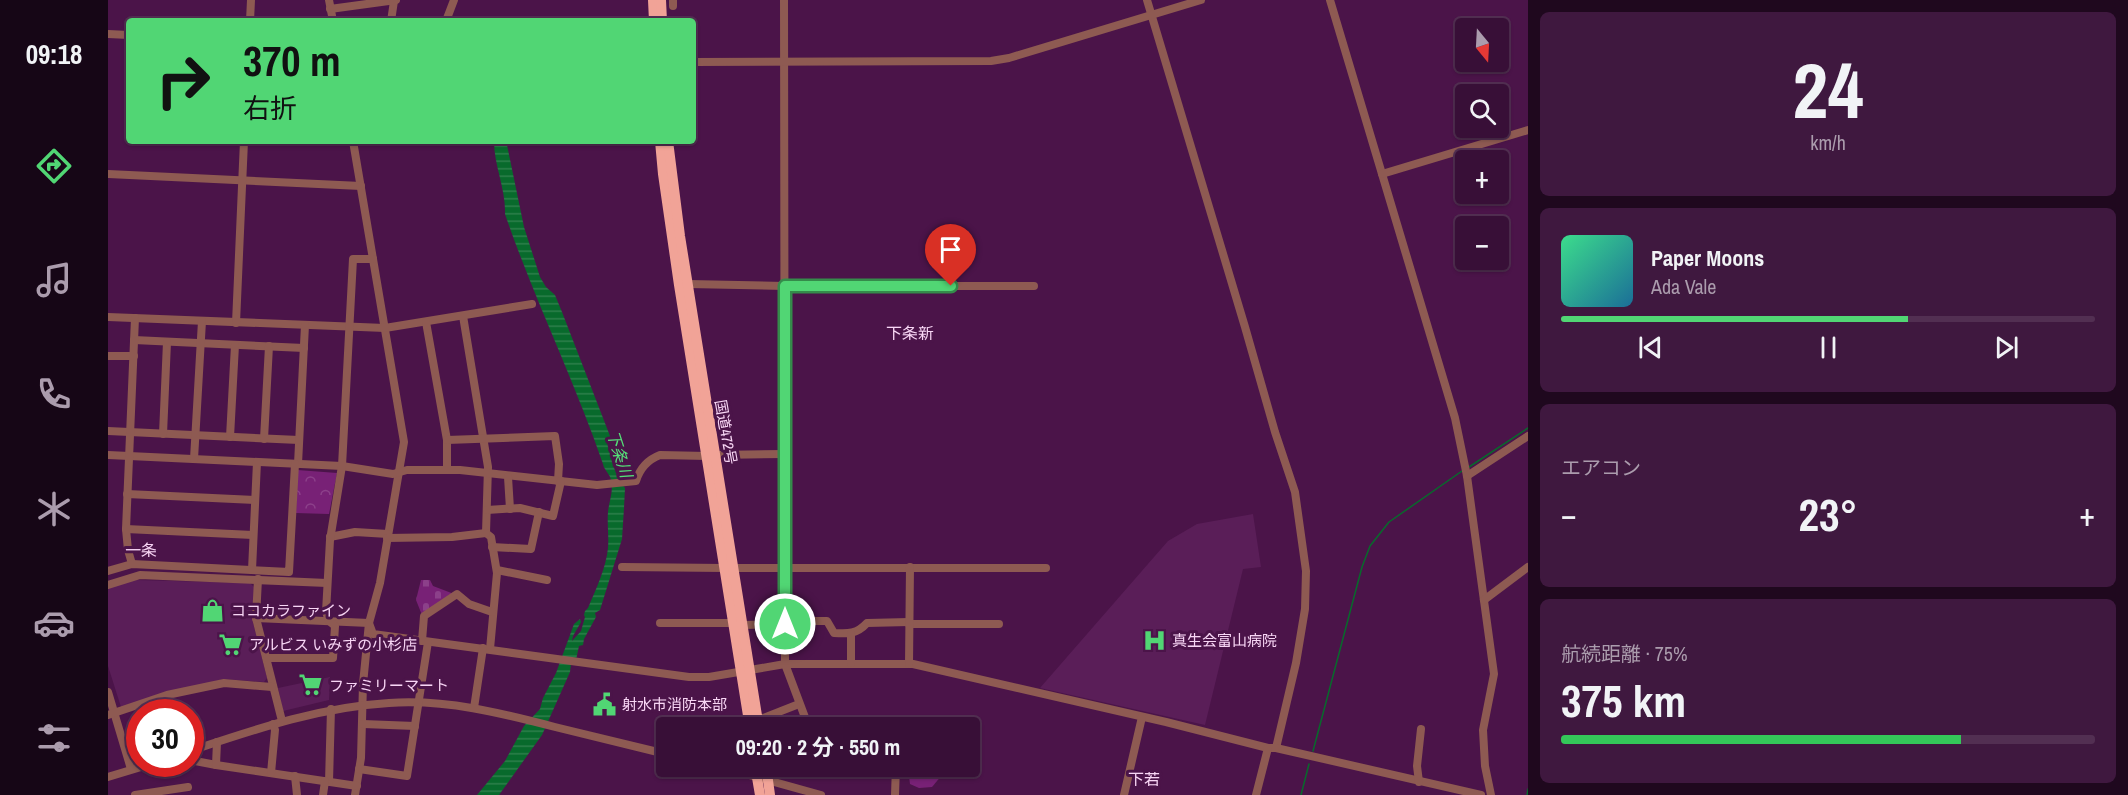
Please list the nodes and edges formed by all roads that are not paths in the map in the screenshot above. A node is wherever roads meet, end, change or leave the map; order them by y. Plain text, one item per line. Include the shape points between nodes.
1 (251, 0) edge
2 (336, 0) edge
3 (395, 0) edge
4 (454, 0) edge
5 (653, 0) edge
6 (660, 0) edge
7 (784, 0) edge
8 (1147, 0) edge
9 (1201, 0) edge
10 (1330, 0) edge
11 (330, 6) edge
12 (1151, 15) junction
13 (250, 18) edge
14 (392, 18) edge
15 (447, 18) edge
16 (654, 18) edge
17 (662, 18) edge
18 (108, 34) edge
19 (126, 35) edge
20 (784, 61) junction
21 (696, 62) edge
22 (1528, 130) edge
23 (244, 144) edge
24 (354, 144) edge
25 (660, 144) edge
26 (668, 144) edge
27 (108, 174) edge
28 (1382, 174) junction
29 (243, 181) junction
30 (361, 186) junction
31 (373, 259) junction
32 (688, 284) junction
33 (785, 286) junction
34 (1034, 286) dead end
35 (532, 304) dead end
36 (463, 316) junction
37 (108, 317) edge
38 (135, 318) junction
39 (202, 321) junction
40 (426, 322) junction
41 (236, 323) junction
42 (305, 325) junction
43 (348, 326) junction
44 (385, 328) junction
45 (134, 340) junction
46 (167, 342) junction
47 (201, 343) junction
48 (235, 345) junction
49 (269, 346) junction
50 (304, 348) junction
51 (108, 356) edge
52 (134, 356) junction
53 (108, 431) edge
54 (130, 432) junction
55 (163, 434) junction
56 (196, 435) junction
57 (1528, 436) edge
58 (230, 437) junction
59 (484, 437) junction
60 (264, 439) junction
61 (299, 440) junction
62 (447, 440) junction
63 (784, 454) junction
64 (108, 455) edge
65 (129, 456) junction
66 (711, 456) junction
67 (194, 459) junction
68 (257, 462) junction
69 (297, 464) junction
70 (342, 466) junction
71 (447, 470) junction
72 (488, 472) junction
73 (399, 473) junction
74 (1467, 476) junction
75 (508, 477) junction
76 (560, 481) junction
77 (127, 494) junction
78 (255, 500) junction
79 (510, 509) junction
80 (487, 510) junction
81 (539, 512) junction
82 (126, 529) junction
83 (486, 533) junction
84 (253, 535) junction
85 (388, 536) junction
86 (330, 537) junction
87 (492, 547) junction
88 (132, 564) junction
89 (622, 567) dead end
90 (785, 567) junction
91 (910, 567) junction
92 (1528, 567) edge
93 (729, 568) junction
94 (1046, 568) dead end
95 (252, 570) junction
96 (497, 570) junction
97 (108, 571) edge
98 (258, 579) junction
99 (547, 580) dead end
100 (327, 583) junction
101 (108, 585) edge
102 (1484, 600) junction
103 (492, 612) junction
104 (256, 618) junction
105 (329, 621) junction
106 (369, 623) junction
107 (660, 623) dead end
108 (785, 623) junction
109 (909, 623) junction
110 (738, 624) junction
111 (999, 624) dead end
112 (851, 634) junction
113 (425, 641) junction
114 (486, 649) junction
115 (267, 658) junction
116 (851, 663) junction
117 (785, 664) junction
118 (909, 664) junction
119 (745, 671) junction
120 (272, 687) junction
121 (108, 692) edge
122 (418, 703) junction
123 (362, 705) junction
124 (799, 705) junction
125 (474, 708) junction
126 (331, 709) junction
127 (112, 714) edge
128 (754, 717) edge
129 (773, 717) edge
130 (804, 717) edge
131 (1142, 717) junction
132 (277, 722) junction
133 (363, 724) junction
134 (415, 726) junction
135 (1421, 729) dead end
136 (217, 742) junction
137 (204, 746) edge
138 (1272, 748) junction
139 (656, 752) edge
140 (126, 755) edge
141 (204, 763) edge
142 (216, 765) junction
143 (359, 769) junction
144 (126, 772) edge
145 (272, 773) junction
146 (295, 776) junction
147 (108, 777) edge
148 (760, 777) edge
149 (761, 777) edge
150 (769, 777) edge
151 (895, 777) edge
152 (327, 781) junction
153 (1419, 782) junction
154 (357, 786) junction
155 (188, 787) dead end
156 (135, 795) edge
157 (297, 795) edge
158 (323, 795) edge
159 (355, 795) edge
160 (760, 795) edge
161 (770, 795) edge
162 (821, 795) edge
163 (894, 795) edge
164 (1124, 795) edge
165 (1256, 795) edge
166 (1481, 795) edge
167 (1491, 795) edge

1 - 13 street
2 - 11 street
3 - 11 street
3 - 14 street
4 - 15 street
5 - 16 highway
6 - 17 highway
7 - 20 street
8 - 12 street
9 - 12 street
10 - 28 street
12 - 20 street via 991,62
12 - 138 street via 1294,492 1306,571 1305,609 1296,663
18 - 19 street
20 - 21 street
20 - 33 street
22 - 28 street
23 - 29 street
24 - 30 street
25 - 66 highway, 国道472号 via 679,285
26 - 32 highway, 国道472号
27 - 29 street
28 - 74 street via 1455,418
29 - 30 street
29 - 41 street
30 - 31 street
31 - 43 street via 353,259
31 - 44 street
32 - 33 street
32 - 66 highway, 国道472号
33 - 34 street
33 - 63 street
35 - 36 street
36 - 40 street
36 - 59 street
37 - 38 street
38 - 39 street
38 - 45 street
39 - 41 street
39 - 47 street
40 - 44 street
40 - 62 street
41 - 42 street
42 - 43 street
42 - 50 street
43 - 44 street
43 - 70 street
44 - 73 street via 404,442
45 - 46 street
45 - 52 street
46 - 47 street
46 - 55 street
47 - 48 street
47 - 56 street
48 - 49 street
48 - 58 street
49 - 50 street
49 - 60 street
50 - 61 street
51 - 52 street
52 - 54 street
53 - 54 street
54 - 55 street
54 - 65 street
55 - 56 street
56 - 58 street
56 - 67 street
57 - 74 street
58 - 60 street
59 - 62 street
59 - 72 street
59 - 76 street via 555,436
60 - 61 street
61 - 69 street
62 - 71 street
63 - 66 street
63 - 90 street
64 - 65 street
65 - 67 street
65 - 77 street
66 - 76 street via 660,455 640,468 633,482 600,485
66 - 93 highway, 国道472号
67 - 68 street
68 - 69 street
68 - 78 street
69 - 70 street
69 - 95 street via 289,572
70 - 73 street
70 - 86 street
71 - 72 street
71 - 73 street
72 - 75 street
72 - 80 street
73 - 85 street
74 - 102 street
75 - 76 street
75 - 79 street
76 - 81 street via 553,516
77 - 78 street
77 - 82 street
78 - 84 street
79 - 80 street
79 - 81 street
80 - 83 street
81 - 87 street via 531,549
82 - 84 street
82 - 88 street
83 - 85 street
83 - 87 street via 491,537
84 - 95 street
85 - 86 street via 355,532
85 - 106 street
86 - 100 street
87 - 96 street
88 - 95 street
88 - 97 street
89 - 93 street
90 - 91 street
90 - 93 street
90 - 108 street
91 - 94 street
91 - 109 street
92 - 102 street
93 - 110 highway, 国道472号
96 - 99 street
96 - 103 street
98 - 100 street
98 - 101 street via 140,575
98 - 104 street
100 - 105 street
102 - 167 street via 1494,674 1483,730
103 - 113 street via 469,604 457,594 424,616
103 - 114 street
104 - 105 street
104 - 115 street
105 - 106 street
105 - 115 street via 335,626 333,658
106 - 113 street via 373,634
106 - 123 street
107 - 110 street
108 - 110 street
108 - 112 street via 827,621 834,633
108 - 117 street
109 - 111 street
109 - 112 street via 867,623
109 - 118 street
110 - 119 highway, 国道472号
112 - 116 street
113 - 114 street
113 - 122 street
114 - 119 street via 689,676
114 - 125 street
115 - 120 street
116 - 117 street
116 - 118 street
117 - 119 street
117 - 124 street
118 - 131 street
119 - 128 highway, 国道472号
120 - 127 street via 224,683 167,695
120 - 132 street
121 - 127 street
122 - 123 street
122 - 125 street
122 - 134 street
123 - 126 street
123 - 133 street
124 - 129 street
124 - 130 street
125 - 139 street
126 - 132 street
126 - 152 street
127 - 140 street
131 - 138 street
131 - 164 street
132 - 136 street
132 - 145 street
133 - 134 street
133 - 143 street
134 - 143 street via 407,776
135 - 153 street
136 - 137 street
136 - 142 street
138 - 153 street
138 - 165 street
141 - 142 street
142 - 145 street
143 - 154 street
144 - 147 street
145 - 146 street
146 - 152 street
146 - 157 street
148 - 160 highway
149 - 161 highway
150 - 162 street
151 - 163 street
152 - 154 street
152 - 158 street
153 - 166 street
154 - 159 street
155 - 156 street

